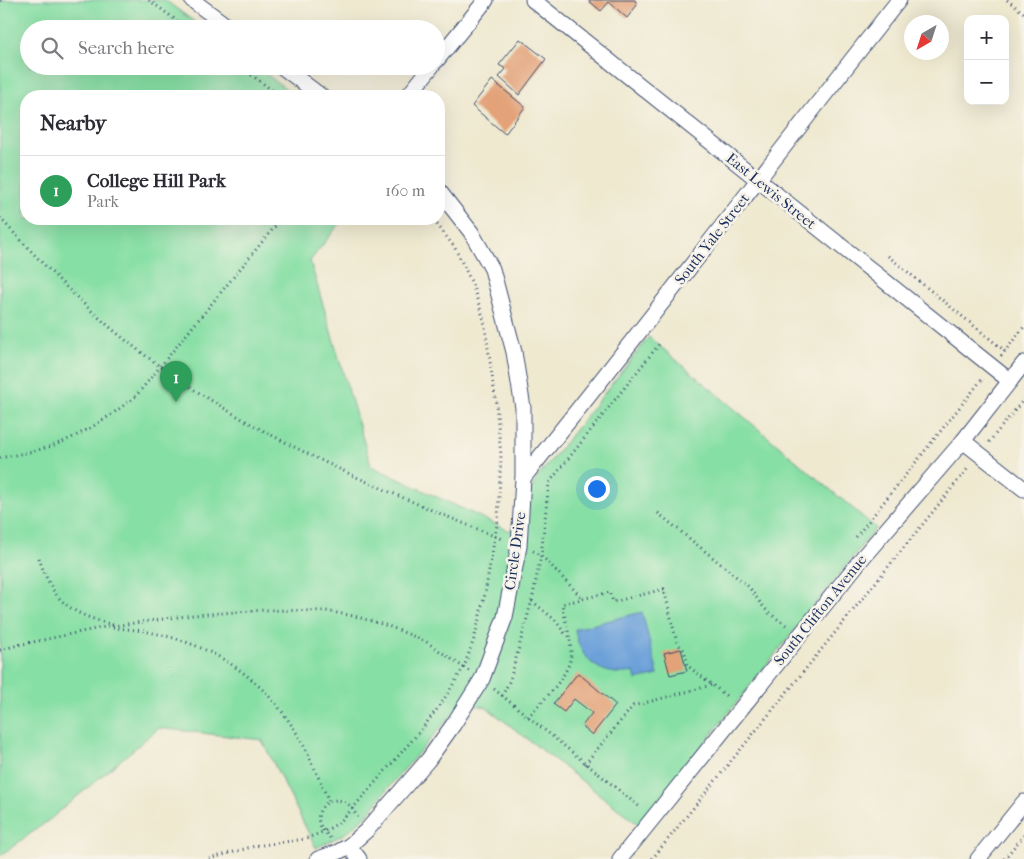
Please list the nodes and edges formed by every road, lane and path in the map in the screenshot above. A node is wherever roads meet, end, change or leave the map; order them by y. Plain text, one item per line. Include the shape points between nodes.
1 (149, 0) edge
2 (192, 0) edge
3 (486, 0) edge
4 (533, 0) edge
5 (899, 0) edge
6 (1007, 0) edge
7 (1024, 13) edge
8 (176, 20) edge
9 (219, 20) edge
10 (445, 50) edge
11 (251, 75) edge
12 (293, 75) edge
13 (425, 75) edge
14 (272, 90) edge
15 (313, 90) edge
16 (413, 90) edge
17 (758, 180) junction
18 (445, 199) edge
19 (0, 218) edge
20 (276, 225) edge
21 (438, 225) edge
22 (888, 256) dead end
23 (1024, 326) edge
24 (660, 342) dead end
25 (1005, 351) junction
26 (1024, 363) edge
27 (161, 367) junction
28 (992, 367) junction
29 (1010, 381) junction
30 (1024, 399) edge
31 (963, 441) junction
32 (980, 454) junction
33 (0, 458) edge
34 (523, 478) junction
35 (1024, 489) edge
36 (658, 514) dead end
37 (496, 537) junction
38 (519, 546) junction
39 (541, 555) junction
40 (39, 558) dead end
41 (582, 599) junction
42 (532, 600) junction
43 (786, 625) dead end
44 (116, 626) junction
45 (105, 627) junction
46 (568, 638) junction
47 (0, 650) edge
48 (464, 667) junction
49 (482, 679) junction
50 (712, 685) junction
51 (502, 696) junction
52 (742, 708) junction
53 (528, 717) junction
54 (585, 764) junction
55 (329, 801) junction
56 (1024, 802) edge
57 (352, 809) junction
58 (653, 818) junction
59 (367, 830) junction
60 (325, 831) junction
61 (1024, 835) edge
62 (343, 849) junction
63 (209, 859) edge
64 (318, 859) edge
65 (358, 859) edge
66 (620, 859) edge
67 (652, 859) edge
68 (978, 859) edge
69 (1004, 859) edge

1 - 8 path
2 - 9 street
3 - 10 street
4 - 17 street, East Lewis Street
5 - 17 street, South Yale Street
6 - 7 path
11 - 14 path
12 - 15 street
13 - 16 street
17 - 28 street, East Lewis Street
17 - 34 street, South Yale Street
18 - 34 street, Circle Drive via 471,232 492,269 514,352 523,408
19 - 27 path via 86,306
20 - 27 path
21 - 37 path via 455,248 471,281 484,320 501,456
22 - 25 path
23 - 25 path
24 - 39 path via 549,483
25 - 28 path
26 - 29 street, South Clifton Avenue
27 - 33 path via 136,396 74,438
27 - 37 path via 246,421 331,466
28 - 29 street, East Lewis Street
29 - 31 street, South Clifton Avenue
30 - 32 path
31 - 32 street
31 - 52 street, South Clifton Avenue via 863,557
32 - 35 street
32 - 67 path
34 - 38 street, Circle Drive
36 - 43 path via 749,587 760,604
37 - 38 path
37 - 48 path via 475,636
38 - 39 path
38 - 49 street, Circle Drive via 505,617
39 - 41 path
39 - 42 path
40 - 44 path via 48,583 63,603 78,613
41 - 46 path via 562,604
41 - 50 path via 610,592 613,602 664,589 677,643 684,650 688,666
42 - 46 path via 555,620
42 - 51 path via 510,680
44 - 45 path
44 - 48 path via 193,614 326,611 354,616 425,640
45 - 47 path
45 - 55 path via 160,633 196,644 247,675 285,715
46 - 53 path via 571,652 566,672
48 - 49 path
48 - 57 path via 421,730
49 - 51 path
49 - 59 street, Circle Drive via 428,760
50 - 52 path
50 - 54 path via 633,706
51 - 53 path
52 - 58 street, South Clifton Avenue
53 - 54 path
54 - 58 path
55 - 57 path via 339,800
55 - 60 path via 319,811 320,825
56 - 68 street
57 - 59 path
57 - 60 path
58 - 66 street, South Clifton Avenue
59 - 62 street, Circle Drive
60 - 62 path
60 - 63 path via 305,839 255,846
61 - 69 path
62 - 64 street, Circle Drive
62 - 65 street

